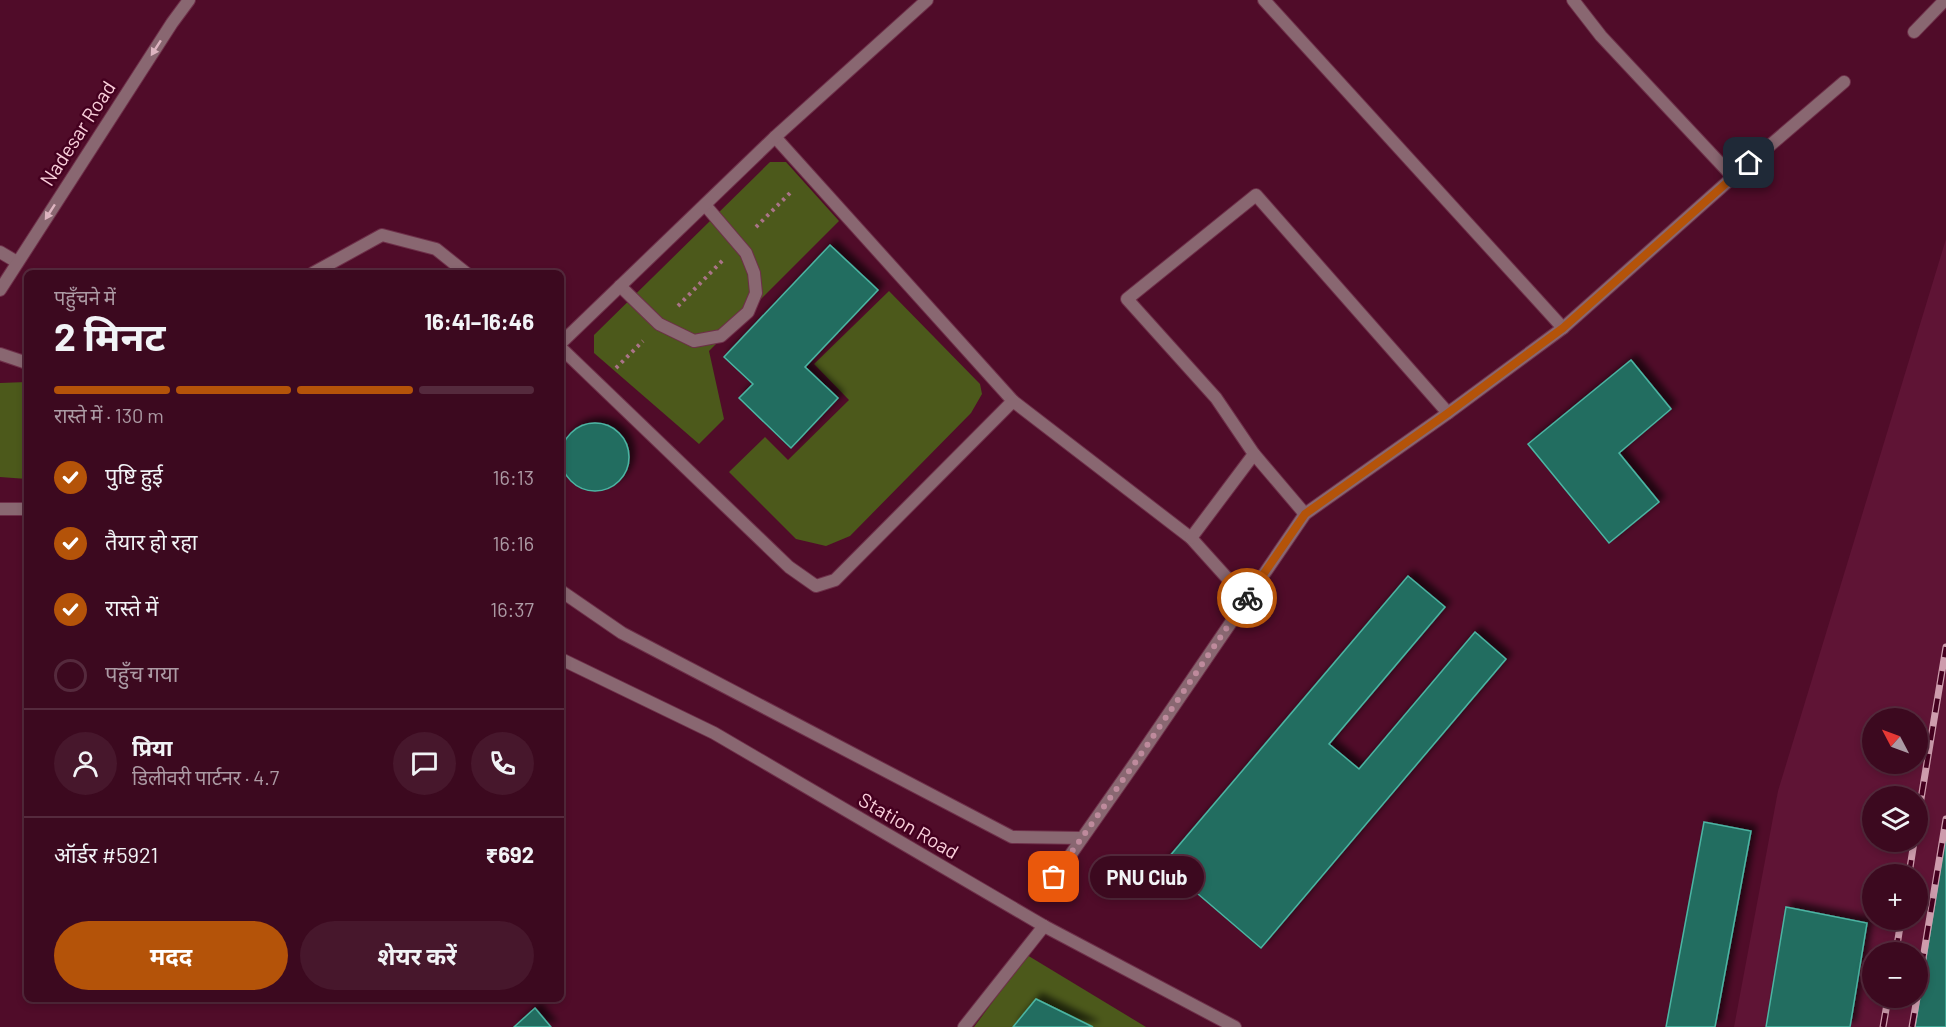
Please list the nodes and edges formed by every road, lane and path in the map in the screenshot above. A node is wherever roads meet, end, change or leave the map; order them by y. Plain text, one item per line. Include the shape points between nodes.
1 (189, 0) edge
2 (927, 0) edge
3 (1264, 0) edge
4 (1573, 0) edge
5 (1945, 0) edge
6 (1914, 32) dead end
7 (1844, 82) dead end
8 (775, 137) junction
9 (809, 175) junction
10 (1733, 177) junction
11 (705, 205) junction
12 (739, 244) junction
13 (0, 252) edge
14 (17, 262) junction
15 (318, 270) edge
16 (462, 270) edge
17 (621, 286) junction
18 (0, 290) edge
19 (659, 324) junction
20 (1563, 328) junction
21 (564, 340) edge
22 (564, 351) edge
23 (0, 354) edge
24 (24, 362) edge
25 (599, 385) junction
26 (1013, 401) junction
27 (1448, 413) junction
28 (1254, 454) junction
29 (0, 509) edge
30 (24, 509) edge
31 (1305, 514) junction
32 (1191, 538) junction
33 (564, 593) edge
34 (1246, 599) junction
35 (564, 660) edge
36 (1082, 838) junction
37 (1054, 877) dead end
38 (1044, 926) junction
39 (964, 1027) edge
40 (1235, 1027) edge

1 -> 14 street, Nadesar Road
2 - 8 street
3 - 20 street
4 - 10 street via 1601,36
5 - 6 street
7 - 10 street
8 - 9 street
8 - 11 street
9 - 12 path
9 - 26 street
10 - 20 street
11 - 12 street
11 - 17 street
12 - 19 path
12 - 19 street via 754,273 756,293 748,312 721,336 694,341
13 - 14 street
14 - 18 street, Nadesar Road
15 - 16 street via 382,235 435,249
17 - 19 street
17 - 21 street
19 - 25 path
20 - 27 street
22 - 25 street
23 - 24 street
25 - 26 street via 789,567 816,586 835,580
26 - 32 street
27 - 28 street via 1256,195 1127,299 1216,398
27 - 31 street
28 - 31 street
28 - 32 street
29 - 30 street
31 - 34 street
32 - 34 street
33 - 36 street via 622,633 1012,837
34 - 36 street
35 - 38 street, Station Road via 714,733
36 - 37 street
38 - 39 street
38 - 40 street, Station Road

